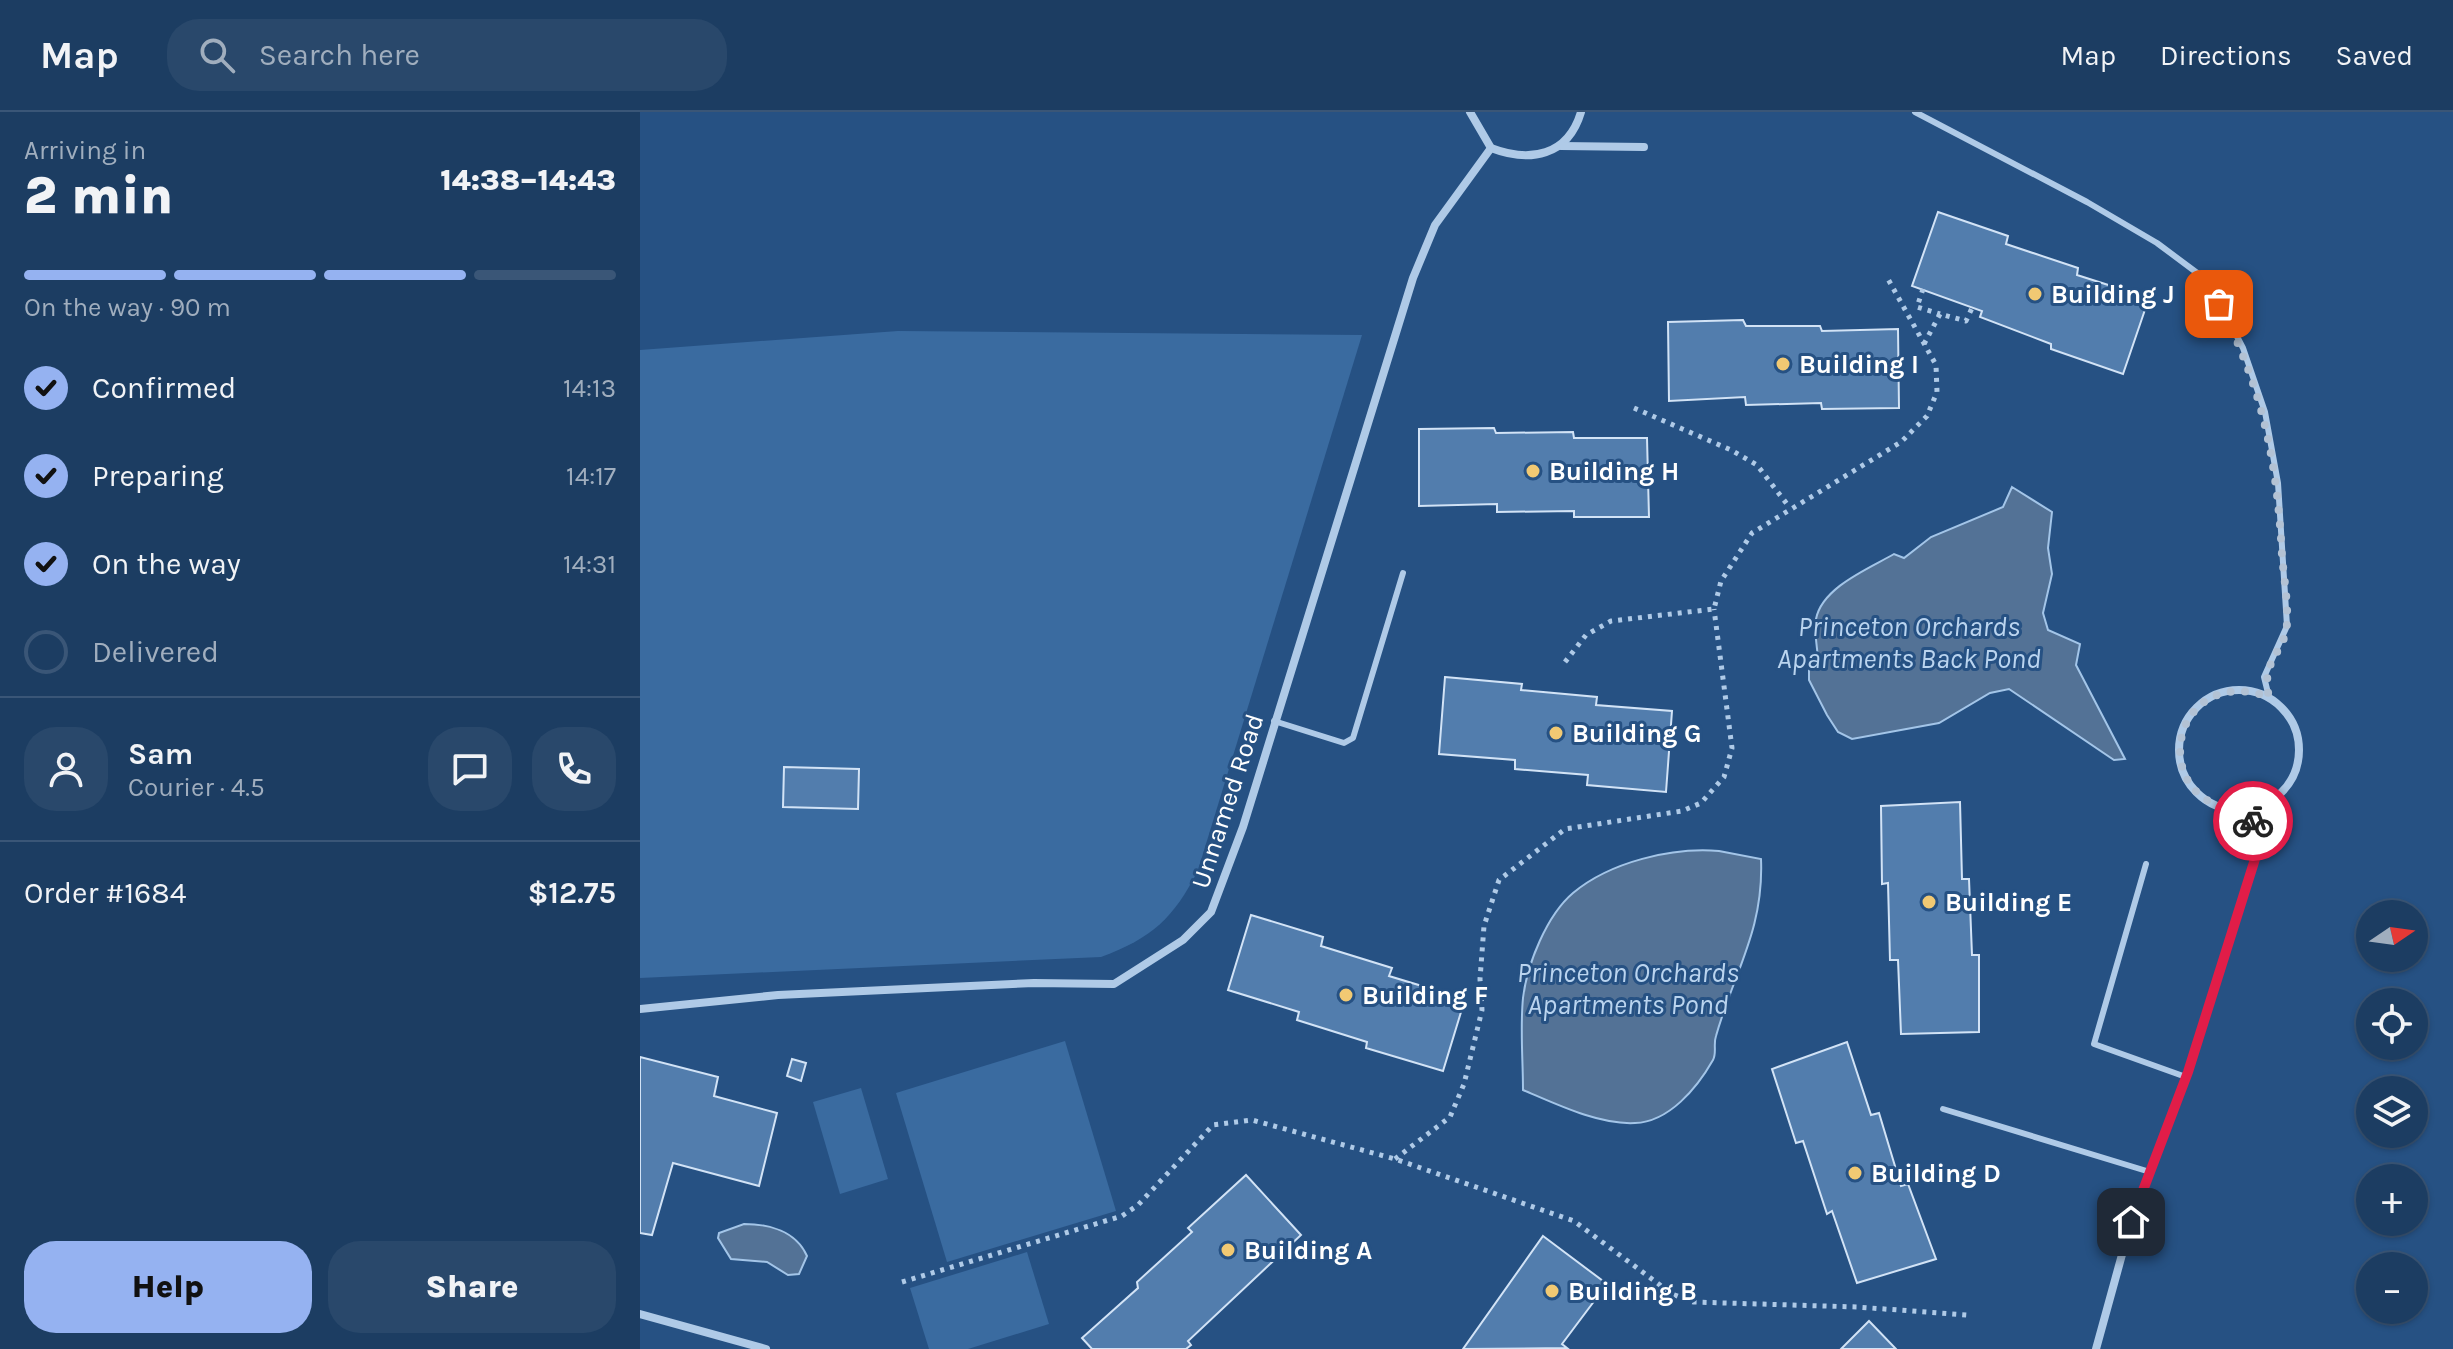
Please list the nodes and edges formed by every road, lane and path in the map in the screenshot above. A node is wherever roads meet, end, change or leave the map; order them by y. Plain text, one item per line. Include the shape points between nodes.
1 (1470, 112) edge
2 (1581, 112) edge
3 (1915, 112) edge
4 (1561, 146) junction
5 (1644, 147) dead end
6 (1491, 148) junction
7 (1888, 279) dead end
8 (1923, 289) dead end
9 (1972, 308) dead end
10 (1940, 314) junction
11 (1924, 344) junction
12 (1634, 408) dead end
13 (1790, 508) junction
14 (1403, 573) dead end
15 (1714, 609) junction
16 (1565, 662) dead end
17 (2269, 697) junction
18 (1274, 721) junction
19 (2253, 810) junction
20 (2146, 864) dead end
21 (640, 1009) edge
22 (2186, 1077) junction
23 (1943, 1109) dead end
24 (1395, 1159) junction
25 (2150, 1172) junction
26 (902, 1282) dead end
27 (640, 1314) edge
28 (1967, 1315) dead end
29 (766, 1349) edge
30 (2096, 1349) edge

1 - 6 street
2 - 4 street
3 - 17 lane via 2087,202 2208,281 2243,348 2265,412 2278,483 2287,626 2264,677
4 - 5 street
4 - 6 street via 1521,157
6 - 18 street, Unnamed Road via 1435,225 1413,278
7 - 11 path
8 - 10 path via 1917,307
9 - 10 path via 1966,321
10 - 11 path
11 - 13 path via 1936,365 1937,392 1927,416 1901,442
12 - 13 path via 1757,465
13 - 15 path via 1752,533 1721,581
14 - 18 lane via 1353,738 1344,743
15 - 16 path via 1611,621 1586,635
15 - 24 path via 1732,748 1724,777 1701,803 1682,811 1565,829 1499,880 1484,926 1482,1010 1464,1084 1450,1117
17 - 19 street via 2296,728 2300,749 2287,787 2272,802
17 - 19 street via 2250,690 2212,695 2185,723 2179,741 2179,761 2198,795 2214,806
18 - 21 street, Unnamed Road via 1211,912 1183,940 1114,984 778,995
19 - 22 street via 2255,859
20 - 22 lane via 2094,1044
22 - 25 street
23 - 25 lane
24 - 26 path via 1252,1120 1229,1120 1213,1125 1122,1216
24 - 28 path via 1574,1221 1672,1294 1693,1302
25 - 30 street
27 - 29 street

